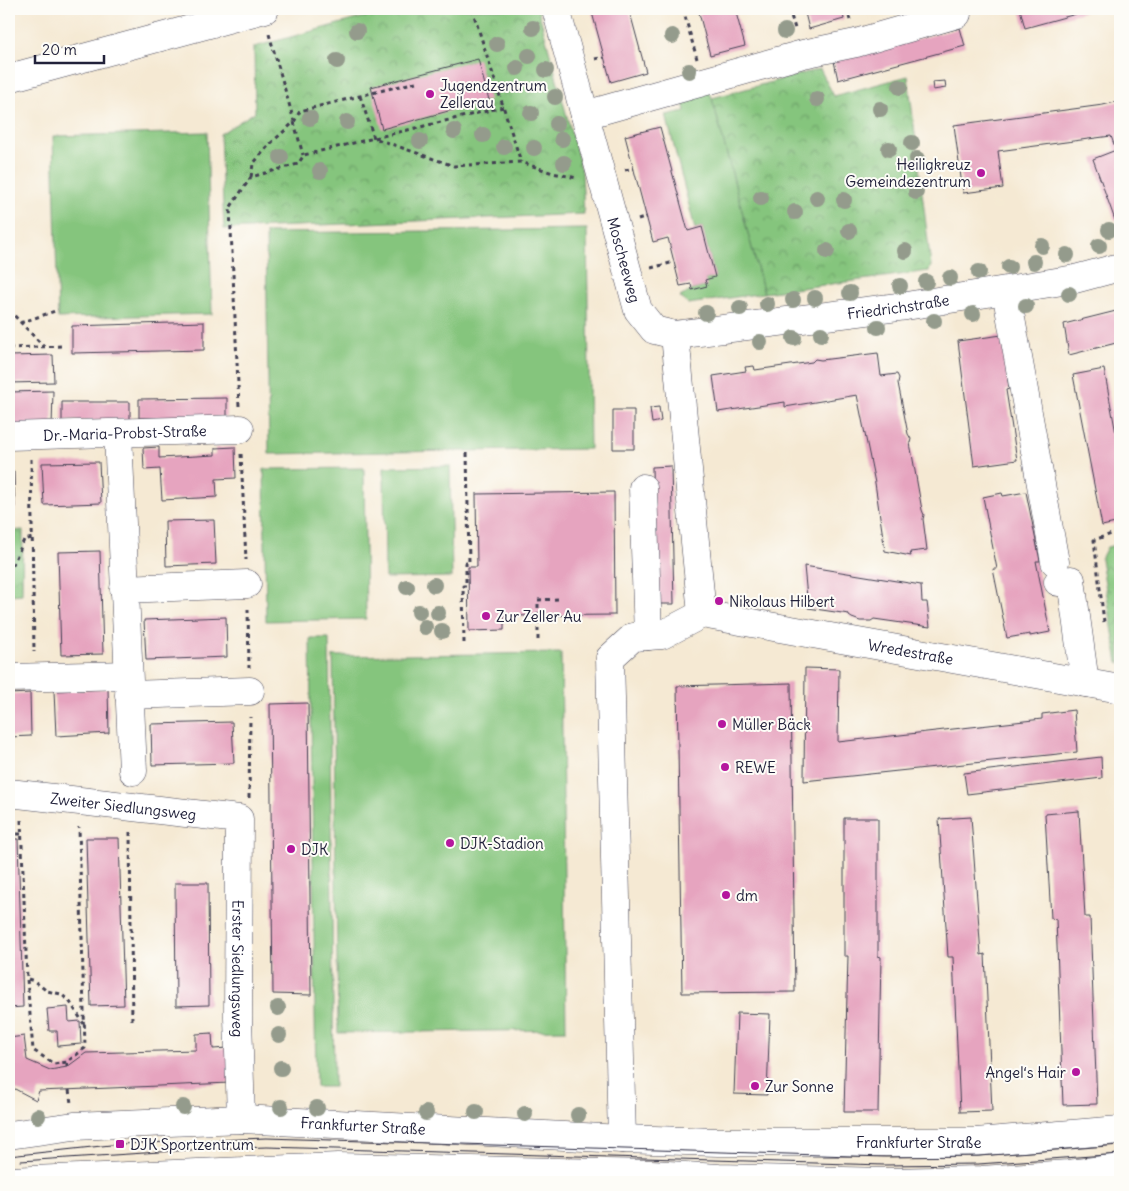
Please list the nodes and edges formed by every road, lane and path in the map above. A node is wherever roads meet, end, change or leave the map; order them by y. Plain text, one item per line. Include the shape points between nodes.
1 (265, 9) edge
2 (472, 9) edge
3 (556, 9) edge
4 (683, 9) edge
5 (957, 14) dead end
6 (270, 39) dead end
7 (9, 78) edge
8 (703, 81) junction
9 (416, 82) dead end
10 (360, 96) junction
11 (503, 106) junction
12 (585, 115) junction
13 (294, 122) junction
14 (374, 138) junction
15 (304, 155) junction
16 (521, 162) junction
17 (634, 168) dead end
18 (629, 170) dead end
19 (602, 176) junction
20 (251, 177) junction
21 (674, 262) dead end
22 (1120, 267) edge
23 (645, 270) dead end
24 (1006, 291) junction
25 (9, 310) edge
26 (58, 310) dead end
27 (20, 322) junction
28 (675, 334) junction
29 (64, 346) dead end
30 (44, 347) junction
31 (9, 348) edge
32 (240, 429) junction
33 (118, 434) junction
34 (19, 436) edge
35 (467, 451) dead end
36 (644, 488) dead end
37 (1120, 531) edge
38 (32, 538) junction
39 (9, 573) edge
40 (247, 584) junction
41 (124, 589) junction
42 (559, 599) dead end
43 (702, 614) junction
44 (1105, 624) dead end
45 (648, 636) junction
46 (538, 640) dead end
47 (464, 643) dead end
48 (21, 677) edge
49 (1085, 683) junction
50 (128, 685) junction
51 (1120, 689) edge
52 (250, 691) junction
53 (133, 772) dead end
54 (14, 794) edge
55 (78, 801) junction
56 (129, 807) junction
57 (239, 819) junction
58 (9, 834) edge
59 (21, 834) junction
60 (27, 978) junction
61 (132, 1023) dead end
62 (85, 1025) junction
63 (67, 1062) junction
64 (67, 1066) dead end
65 (241, 1119) junction
66 (1120, 1130) edge
67 (9, 1135) edge
68 (622, 1140) junction
69 (718, 1142) junction
70 (1120, 1168) edge
71 (719, 1180) edge
72 (26, 1181) edge

1 - 7 street
2 - 11 path
3 - 12 street, Moscheeweg
4 - 8 path
5 - 8 street
6 - 13 path
8 - 12 street
9 - 10 path
10 - 13 path via 300,111
10 - 14 path
11 - 14 path
11 - 16 path
12 - 19 street, Moscheeweg
13 - 15 path
13 - 20 path via 253,164
14 - 15 path
14 - 16 path via 454,166
15 - 20 path via 298,164
16 - 19 path via 580,178
17 - 18 path
19 - 28 street, Moscheeweg via 638,310 654,330
20 - 32 path via 230,208
21 - 23 path
22 - 24 street, Friedrichstraße
24 - 28 street, Friedrichstraße
24 - 49 street via 1056,572 1071,580
25 - 27 path
26 - 27 path
27 - 30 path
28 - 43 street
29 - 30 path
30 - 31 path
32 - 33 street, Dr.-Maria-Probst-Straße
32 - 40 path
33 - 34 street, Dr.-Maria-Probst-Straße
33 - 41 street
34 - 38 path
35 - 47 path via 469,563 466,563 466,586 463,586
36 - 45 street
37 - 44 path via 1094,540
38 - 39 path via 24,540
38 - 48 path
40 - 41 street
40 - 52 path
41 - 50 street
42 - 46 path via 538,600
43 - 45 street via 662,636
43 - 49 street, Wredestraße
45 - 68 street via 633,637 610,658
48 - 50 street
49 - 51 street, Wredestraße
50 - 52 street
50 - 53 street
52 - 57 path via 249,805
54 - 55 street, Zweiter Siedlungsweg
54 - 59 path
55 - 56 street, Zweiter Siedlungsweg
55 - 62 path
56 - 57 street, Zweiter Siedlungsweg
56 - 61 path
57 - 65 street, Erster Siedlungsweg
58 - 59 path
59 - 60 path
60 - 62 path via 61,994
60 - 63 path via 33,1050 54,1064
62 - 63 path via 85,1048
63 - 64 path
65 - 67 street, Frankfurter Straße via 74,1126
65 - 68 street, Frankfurter Straße
66 - 69 street, Frankfurter Straße via 976,1142
68 - 69 street, Frankfurter Straße
69 - 71 street
70 - 71 street via 973,1180
71 - 72 street via 652,1174 338,1167

